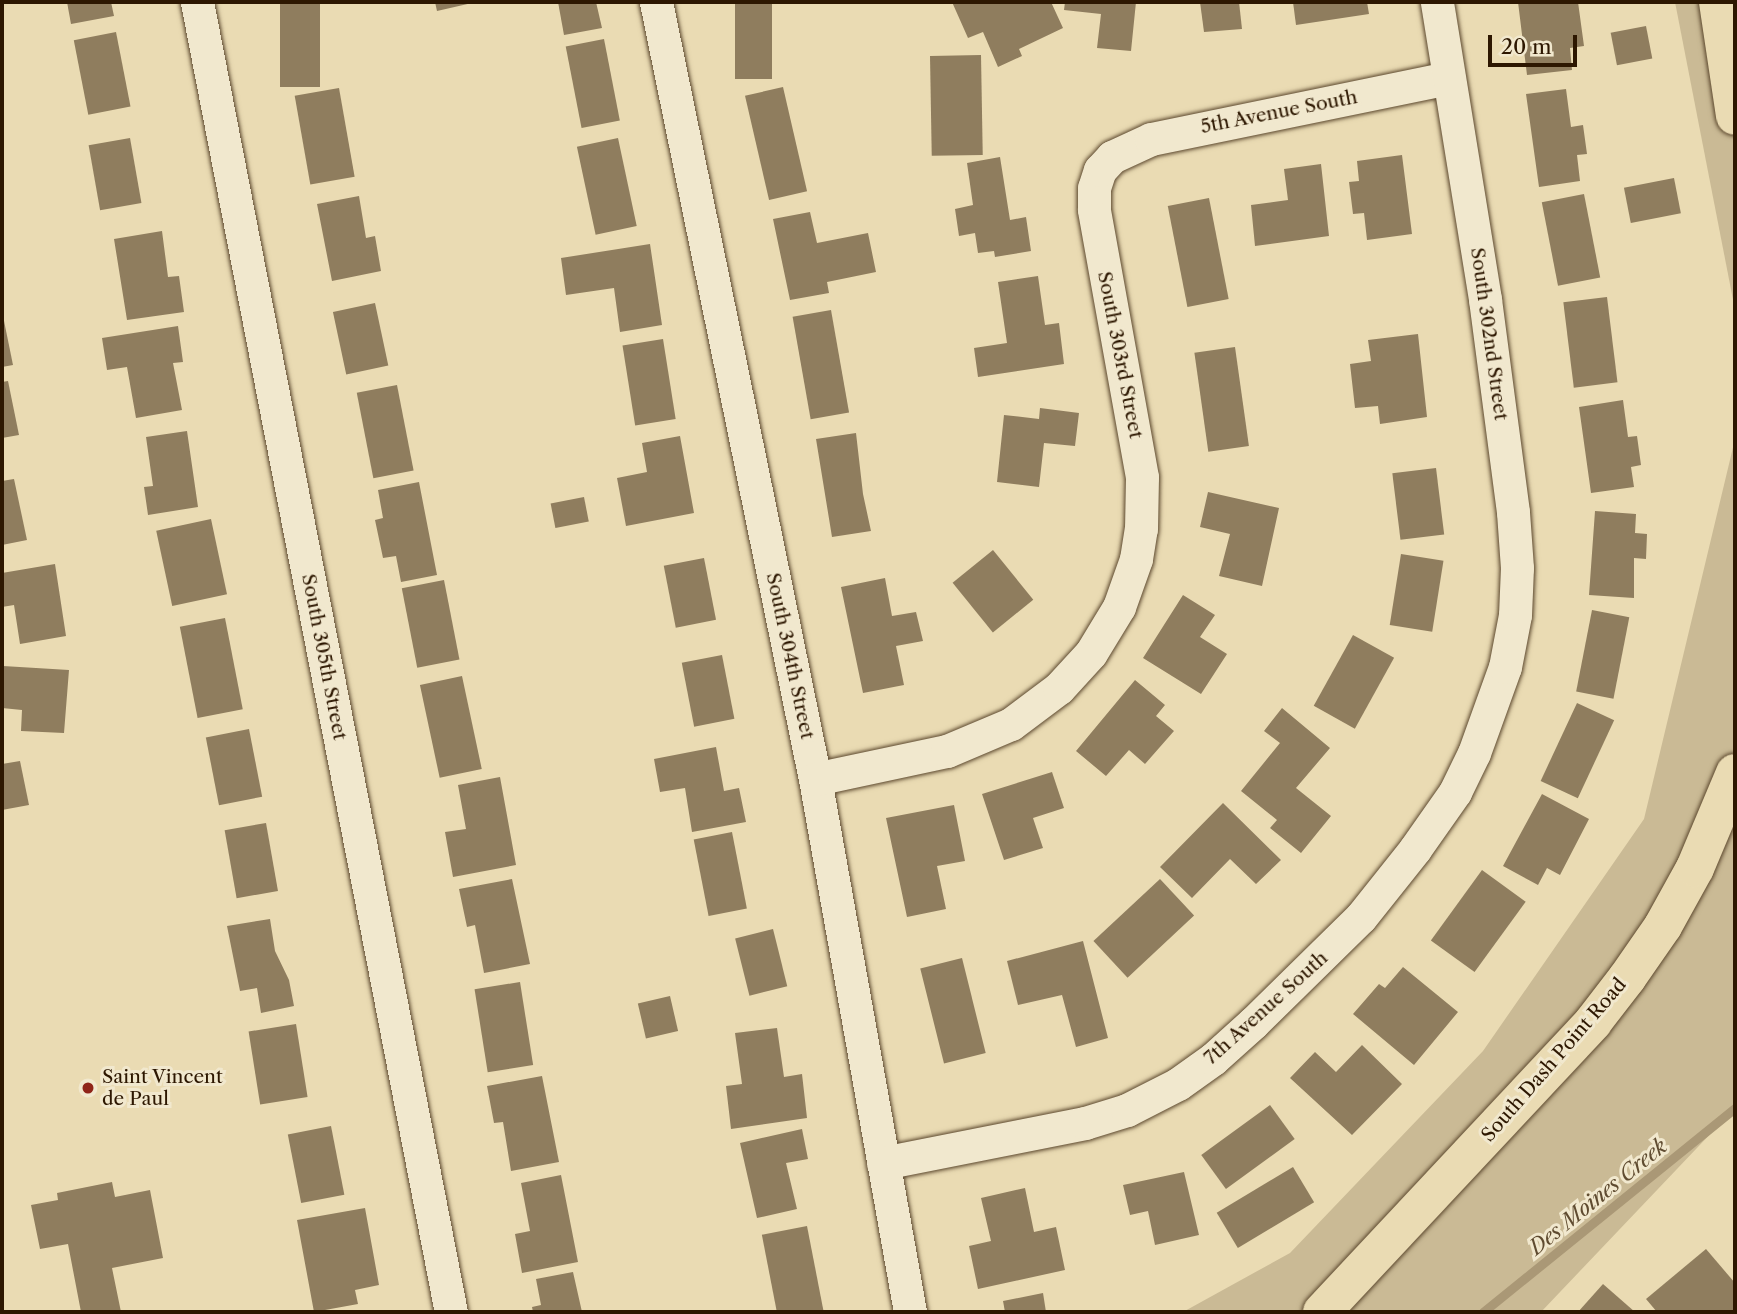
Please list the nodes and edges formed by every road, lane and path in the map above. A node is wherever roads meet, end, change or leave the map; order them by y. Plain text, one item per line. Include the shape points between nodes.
1 (197, 2) edge
2 (656, 2) edge
3 (1437, 2) edge
4 (1718, 2) edge
5 (1448, 78) junction
6 (1735, 116) edge
7 (1112, 157) joint
8 (1505, 667) joint
9 (1735, 773) edge
10 (815, 779) junction
11 (883, 1163) junction
12 (451, 1312) edge
13 (909, 1312) edge
14 (1322, 1312) edge

1 - 12 street, South 305th Street
2 - 10 street, South 304th Street
3 - 5 street, South 302nd Street
4 - 6 main road
5 - 7 street, 5th Avenue South via 1180,132 1130,146
5 - 8 street, South 302nd Street via 1485,299 1513,512 1516,591
7 - 10 street, South 303rd Street via 1100,170 1094,209 1142,477 1136,559 1119,607 1091,653 1059,688 995,733 947,751
8 - 11 street, 7th Avenue South via 1455,792 1415,849 1312,969 1213,1059 1153,1098 1085,1123
9 - 14 main road, South Dash Point Road via 1695,868 1627,978 1584,1032
10 - 11 street, South 304th Street
11 - 13 street, South 304th Street

